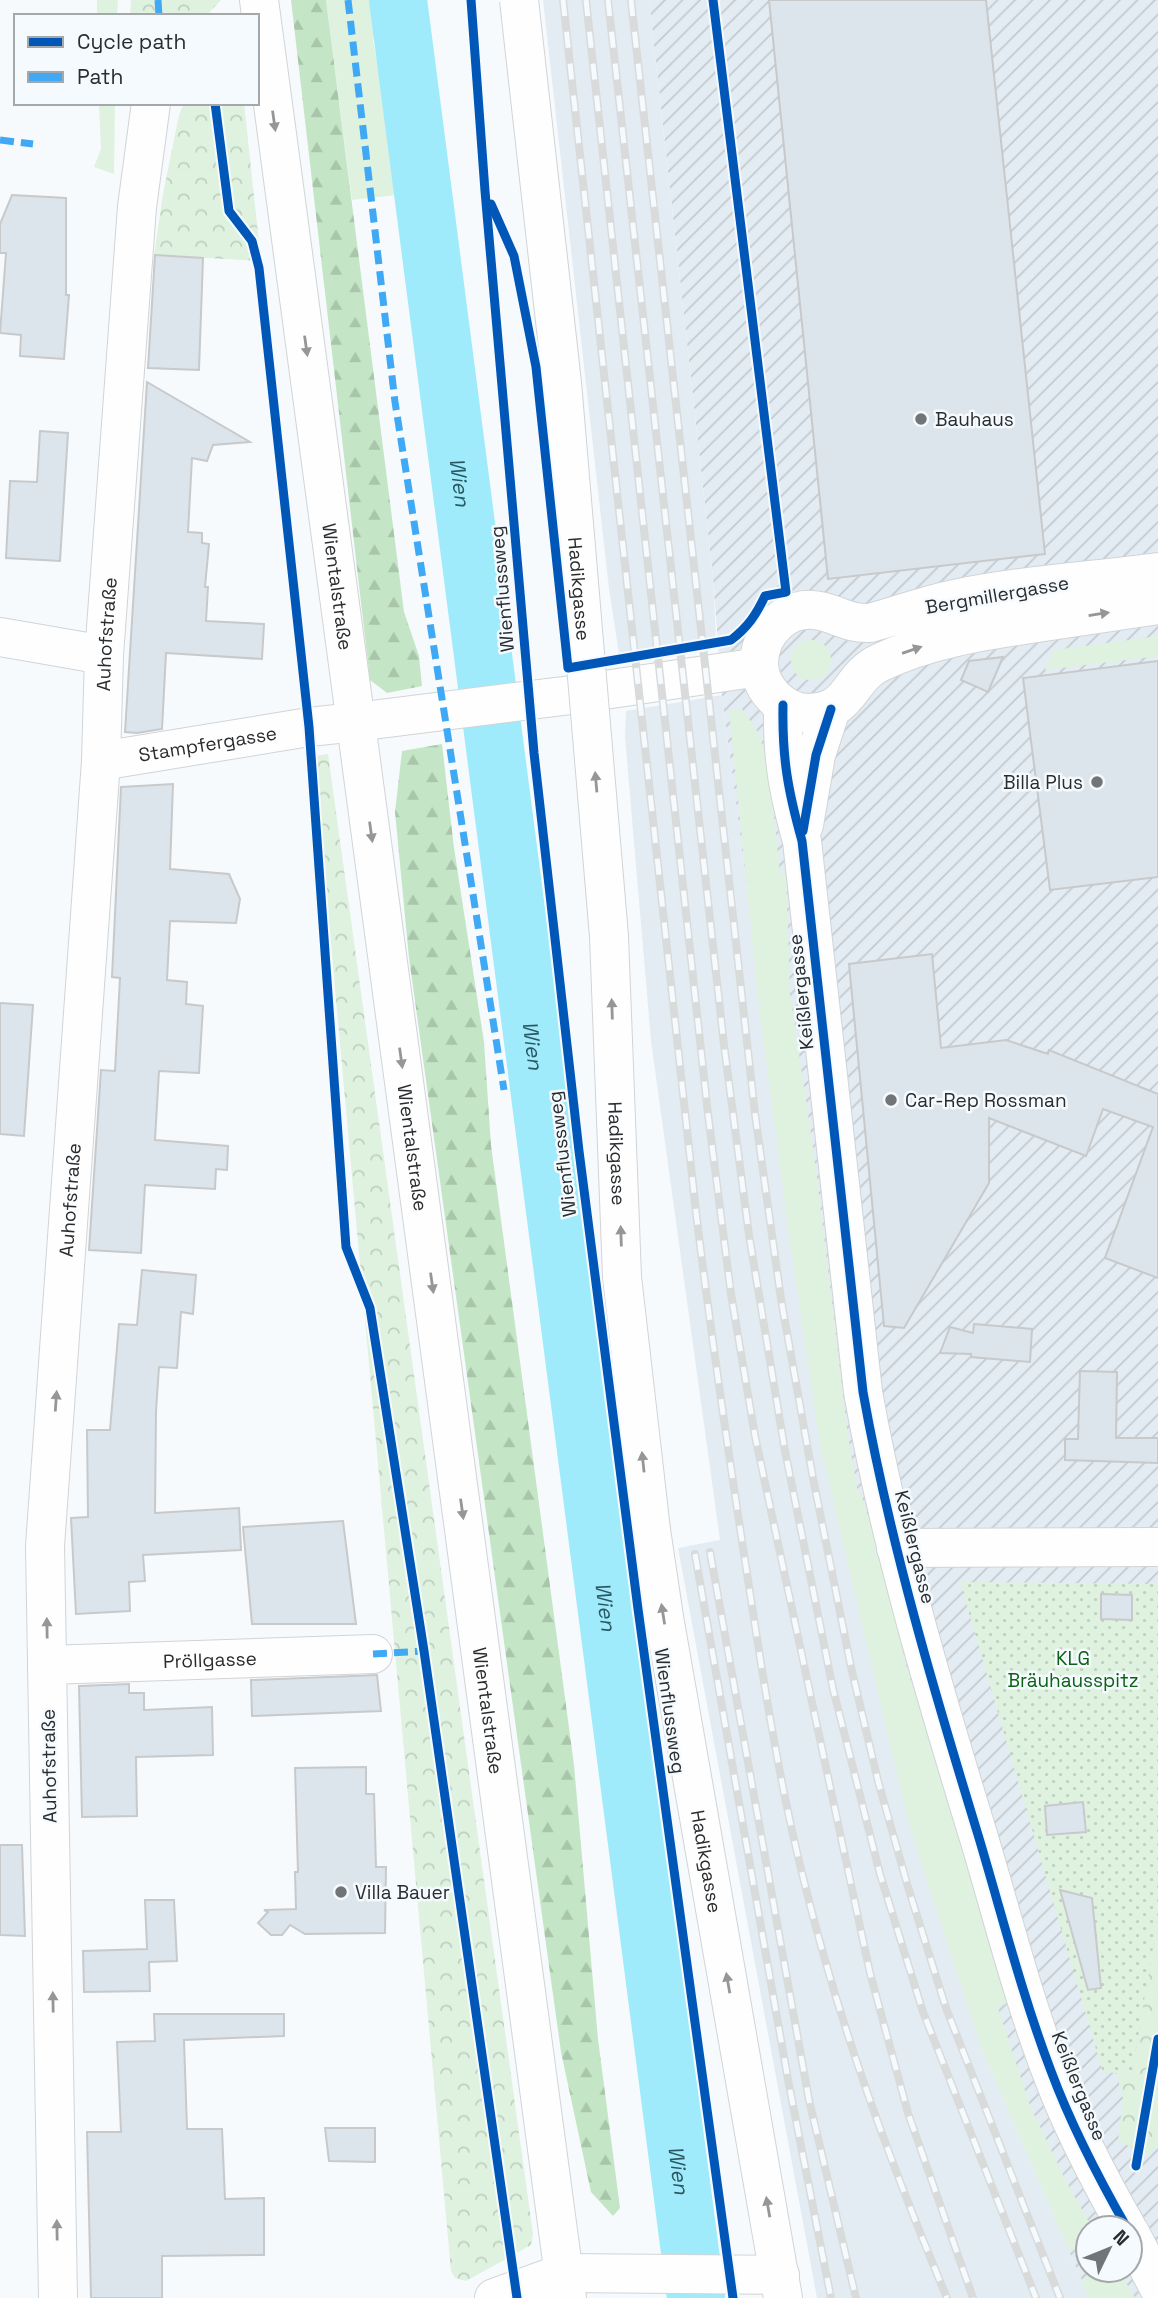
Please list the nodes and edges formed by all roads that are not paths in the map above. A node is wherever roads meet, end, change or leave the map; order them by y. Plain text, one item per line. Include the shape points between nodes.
1 (259, 0) edge
2 (519, 0) edge
3 (261, 51) edge
4 (150, 105) edge
5 (1158, 572) edge
6 (1158, 605) edge
7 (839, 618) junction
8 (0, 637) edge
9 (104, 655) junction
10 (759, 667) junction
11 (860, 676) junction
12 (783, 705) junction
13 (831, 709) junction
14 (374, 720) junction
15 (101, 761) junction
16 (802, 841) junction
17 (1158, 1547) edge
18 (896, 1548) junction
19 (373, 1654) dead end
20 (47, 1665) junction
21 (1120, 2214) edge
22 (1144, 2259) edge
23 (576, 2282) edge
24 (773, 2282) edge
25 (1158, 2286) edge
26 (58, 2298) edge
27 (494, 2298) edge

1 - 3 main road, Wientalstraße
24 -> 2 main road, Hadikgasse, bridge via 668,1645 622,1277 609,936 563,397
3 -> 14 main road, Wientalstraße
4 - 9 main road, Auhofstraße via 137,207
5 - 7 main road, Bergmillergasse via 982,594 870,623
11 -> 6 main road, Bergmillergasse via 890,658 951,638
7 - 10 main road, Bergmillergasse via 819,610 797,611 780,619 767,632
7 - 11 main road via 858,644
8 - 9 main road
9 - 15 main road, Auhofstraße
10 - 12 main road via 771,695
10 - 14 main road, Stampfergasse
11 - 13 main road, Bergmillergasse via 849,696
12 - 13 main road via 807,713
12 - 16 main road, Keißlergasse via 782,749
13 - 16 main road, Keißlergasse via 817,755
14 - 15 main road, Stampfergasse
14 -> 23 main road, Wientalstraße
20 -> 15 main road, Auhofstraße via 46,1546
16 - 18 main road, Keißlergasse via 863,1392
17 - 18 main road
18 - 21 main road, Keißlergasse via 1041,2044 1085,2149
19 - 20 main road, Pröllgasse
26 -> 20 main road, Auhofstraße
22 - 25 main road, Keißlergasse
23 - 24 main road
23 - 27 main road

